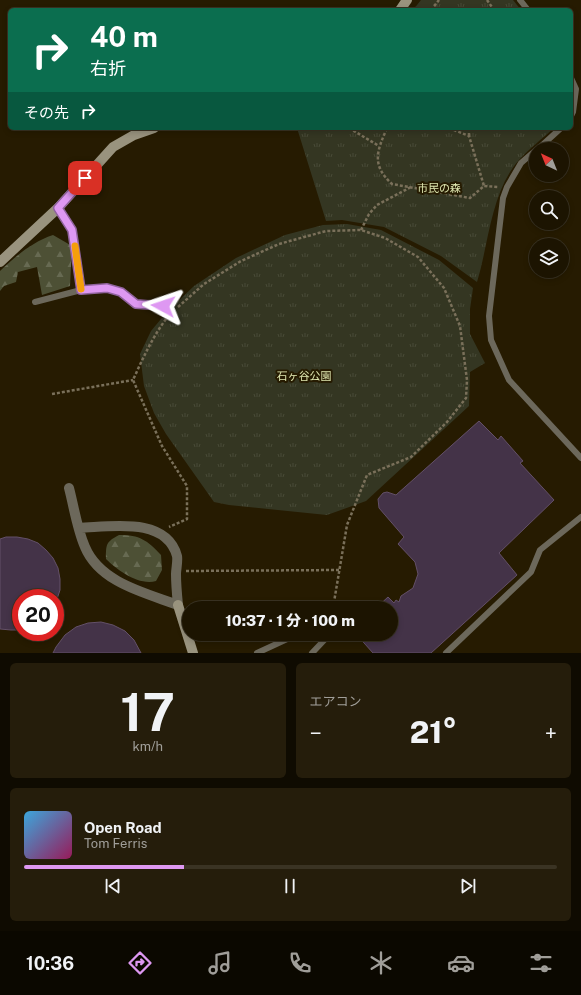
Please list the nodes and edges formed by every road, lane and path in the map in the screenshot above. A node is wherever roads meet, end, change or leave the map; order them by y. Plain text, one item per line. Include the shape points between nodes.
1 (439, 0) edge
2 (486, 0) edge
3 (520, 0) edge
4 (433, 8) edge
5 (492, 8) edge
6 (526, 8) edge
7 (573, 82) edge
8 (573, 113) edge
9 (148, 130) edge
10 (352, 130) edge
11 (386, 130) edge
12 (454, 130) edge
13 (469, 130) edge
14 (559, 130) edge
15 (469, 136) junction
16 (546, 142) edge
17 (379, 146) junction
18 (529, 156) edge
19 (484, 186) junction
20 (411, 187) junction
21 (506, 187) junction
22 (58, 208) junction
23 (361, 230) junction
24 (0, 262) edge
25 (81, 290) junction
26 (35, 302) dead end
27 (172, 313) junction
28 (133, 380) junction
29 (52, 394) dead end
30 (581, 458) edge
31 (69, 488) dead end
32 (581, 517) edge
33 (79, 528) junction
34 (158, 532) junction
35 (340, 570) junction
36 (176, 572) junction
37 (334, 601) edge
38 (178, 605) junction
39 (284, 641) edge
40 (323, 641) edge
41 (265, 651) edge
42 (193, 653) edge
43 (257, 653) edge
44 (312, 653) edge
45 (446, 653) edge

1 - 4 path
2 - 5 path
3 - 6 lane
7 - 8 lane via 576,89
9 - 22 street via 113,147
10 - 17 path
11 - 17 path
12 - 15 path
13 - 15 path
14 - 16 lane
15 - 19 path
17 - 20 path via 377,159 383,175 392,184
18 - 21 lane via 521,163
19 - 20 path via 470,198
19 - 21 path
20 - 23 path via 377,205 368,214
21 - 30 lane via 489,316 491,340 509,380
22 - 24 street
22 - 25 lane via 72,230
23 - 27 path via 326,231 279,244 241,261 204,284
23 - 35 path via 385,238 418,256 444,288 460,326 467,380 466,398 447,422 411,457 367,475 347,525
25 - 26 lane
25 - 27 lane via 107,288 121,292 136,304 163,306
27 - 28 path via 145,352
28 - 29 path
28 - 34 path via 162,446 187,486 187,519
31 - 33 street
32 - 45 lane via 540,550 531,572
33 - 34 street via 138,526
33 - 38 street via 85,548 96,565 132,589
34 - 36 street via 171,543 177,557
35 - 36 path
35 - 37 path
36 - 38 street
38 - 42 street
39 - 41 lane
40 - 44 lane
41 - 43 lane

